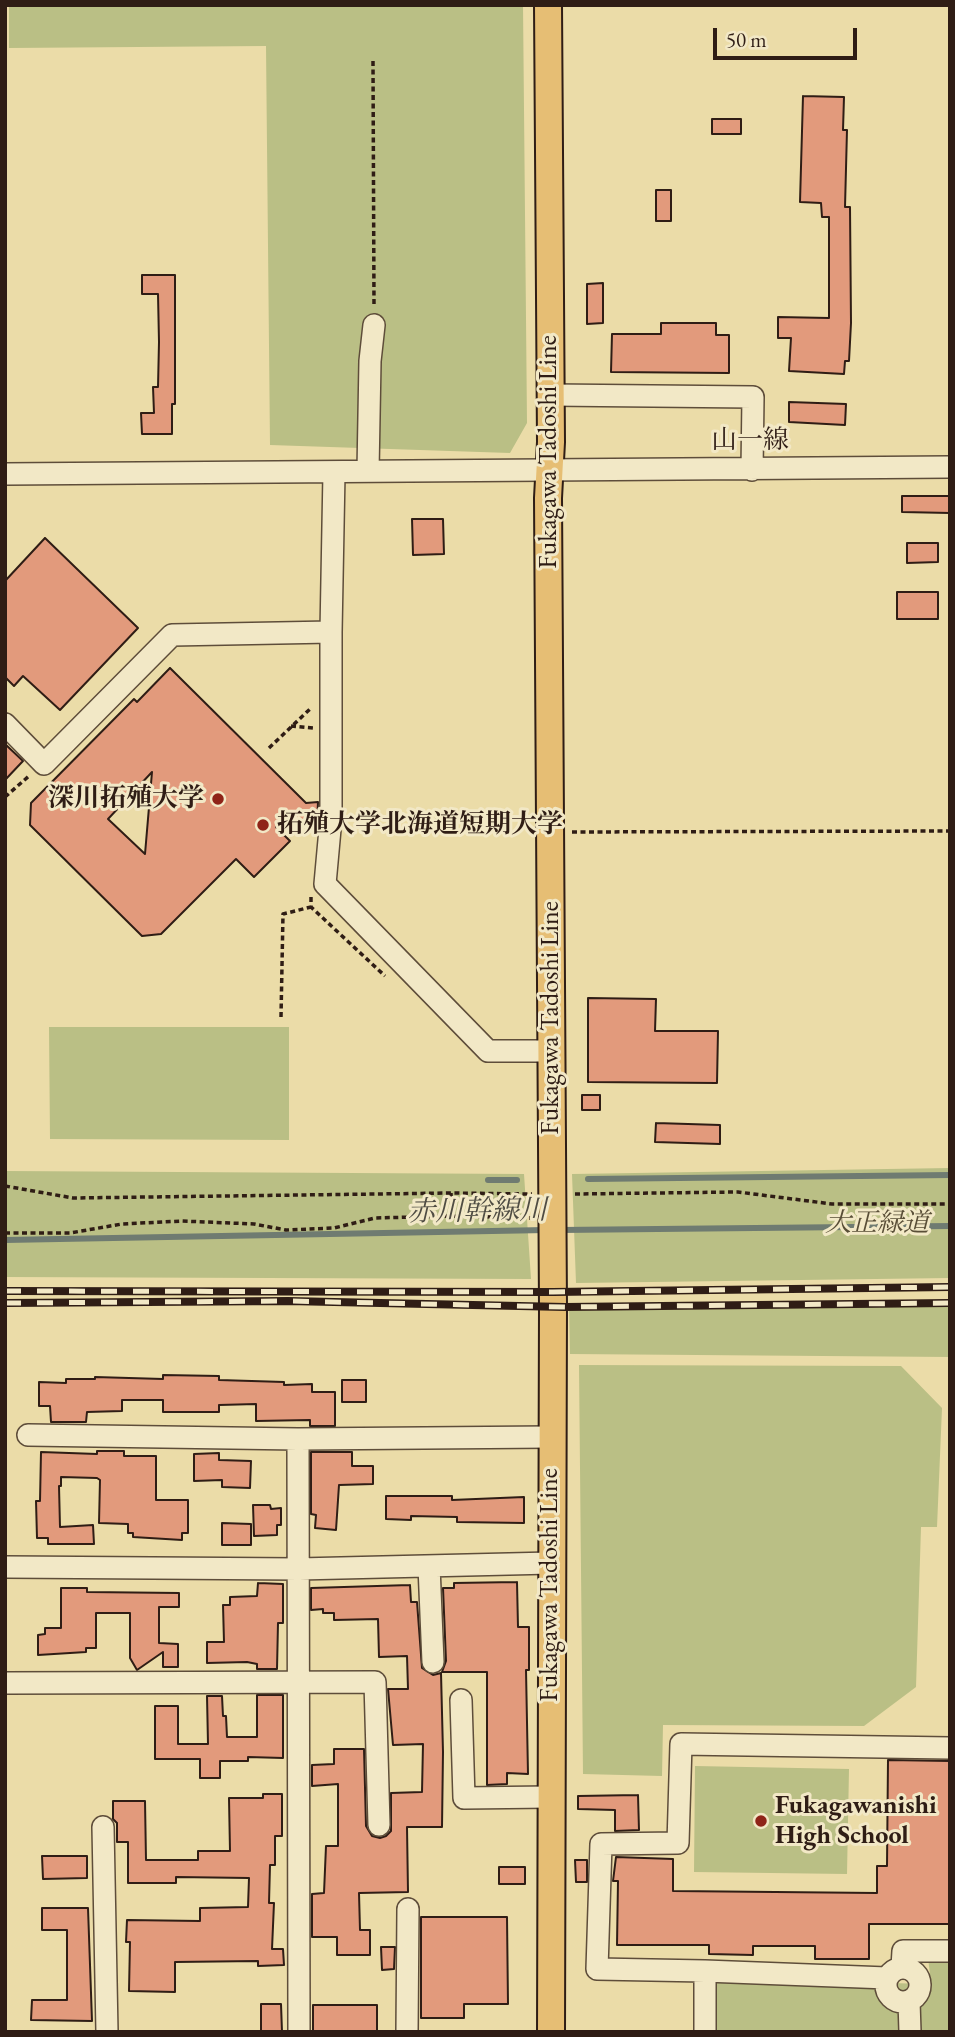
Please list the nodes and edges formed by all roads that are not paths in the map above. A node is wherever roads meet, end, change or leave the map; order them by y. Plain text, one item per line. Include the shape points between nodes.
1 (548, 5) edge
2 (374, 325) road end
3 (551, 396) junction
4 (950, 467) edge
5 (550, 470) junction
6 (752, 470) junction
7 (368, 471) junction
8 (334, 473) junction
9 (5, 474) edge
10 (331, 632) junction
11 (5, 724) edge
12 (551, 1051) junction
13 (28, 1435) dead end
14 (551, 1437) junction
15 (298, 1439) junction
16 (551, 1563) junction
17 (429, 1566) junction
18 (5, 1567) edge
19 (299, 1569) junction
20 (433, 1662) dead end
21 (5, 1683) edge
22 (298, 1683) junction
23 (461, 1700) dead end
24 (950, 1748) edge
25 (550, 1797) junction
26 (379, 1825) dead end
27 (103, 1827) dead end
28 (408, 1909) dead end
29 (950, 1951) edge
30 (705, 1971) junction
31 (894, 1972) junction
32 (107, 2032) edge
33 (299, 2032) edge
34 (407, 2032) edge
35 (551, 2032) edge
36 (705, 2032) edge
37 (909, 2032) edge

1 - 3 main road, Fukagawa Tadoshi Line
2 - 7 street
3 - 5 main road, Fukagawa Tadoshi Line
3 - 6 street via 753,397
4 - 6 street, 山一線
5 - 6 street, 山一線
5 - 7 street, 山一線
5 - 12 main road, Fukagawa Tadoshi Line
7 - 8 street, 山一線
8 - 9 street, 山一線
8 - 10 street
10 - 11 street via 172,635 44,764
10 - 12 street via 331,818 325,884 488,1051
12 - 14 main road, Fukagawa Tadoshi Line
13 - 15 street
14 - 15 street
14 - 16 main road, Fukagawa Tadoshi Line
15 - 19 street
16 - 17 street
16 - 25 main road, Fukagawa Tadoshi Line
17 - 19 street
17 - 20 street
18 - 19 street
19 - 22 street
21 - 22 street
22 - 26 street via 375,1682
22 - 33 street
23 - 25 street via 464,1798
24 - 30 street via 681,1744 678,1843 601,1844 597,1969
25 - 35 main road, Fukagawa Tadoshi Line
27 - 32 street
28 - 34 street
29 - 31 street via 903,1951
30 - 31 street
30 - 36 street
31 - 37 street via 885,1988 899,2002 909,2001

